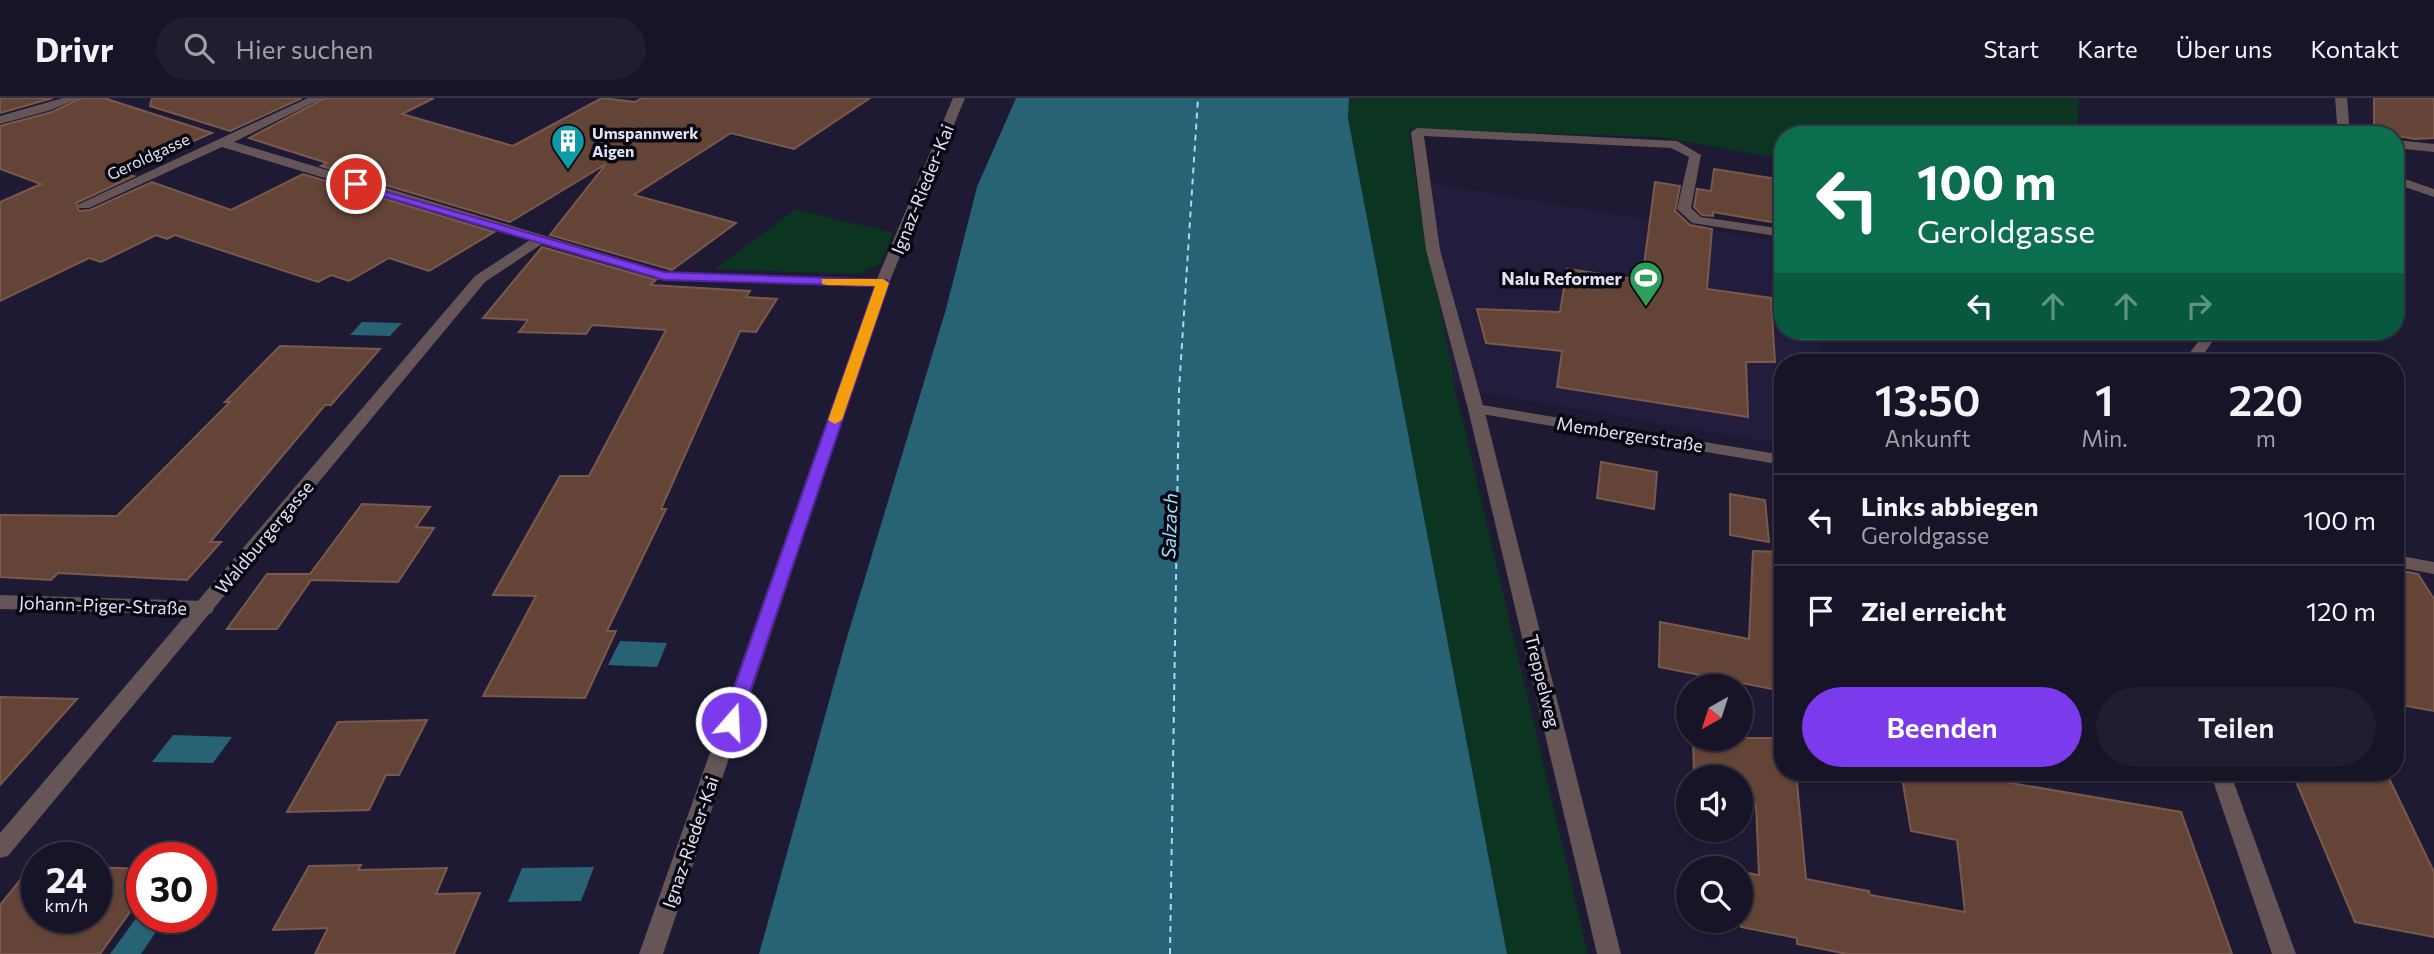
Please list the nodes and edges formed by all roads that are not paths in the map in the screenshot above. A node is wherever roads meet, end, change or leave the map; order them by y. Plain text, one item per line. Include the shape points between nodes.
1 (73, 98) edge
2 (317, 98) edge
3 (959, 98) edge
4 (2341, 98) edge
5 (0, 120) edge
6 (2343, 126) edge
7 (227, 140) junction
8 (2404, 145) edge
9 (2434, 148) edge
10 (2404, 183) edge
11 (2434, 193) edge
12 (84, 205) dead end
13 (1774, 232) edge
14 (540, 239) junction
15 (883, 283) junction
16 (1476, 409) junction
17 (1774, 459) edge
18 (2404, 562) edge
19 (2434, 568) edge
20 (0, 602) edge
21 (205, 608) junction
22 (2223, 781) edge
23 (0, 849) edge
24 (651, 954) edge
25 (1609, 954) edge
26 (2284, 954) edge

1 - 5 street
2 - 7 street, Geroldgasse
3 - 15 street, Ignaz-Rieder-Kai
4 - 6 street
7 - 12 street, Geroldgasse
7 - 14 street via 225,145
8 - 9 street
10 - 11 street
13 - 16 street, Treppelweg via 1697,220 1684,209 1695,155 1673,144 1417,132 1433,250
14 - 15 street via 664,276
14 - 21 street, Waldburgergasse via 481,279
15 - 24 street, Ignaz-Rieder-Kai
16 - 17 street, Membergerstraße
16 - 25 street, Treppelweg
18 - 19 street
20 - 21 street, Johann-Piger-Straße
21 - 23 street, Waldburgergasse
22 - 26 street

